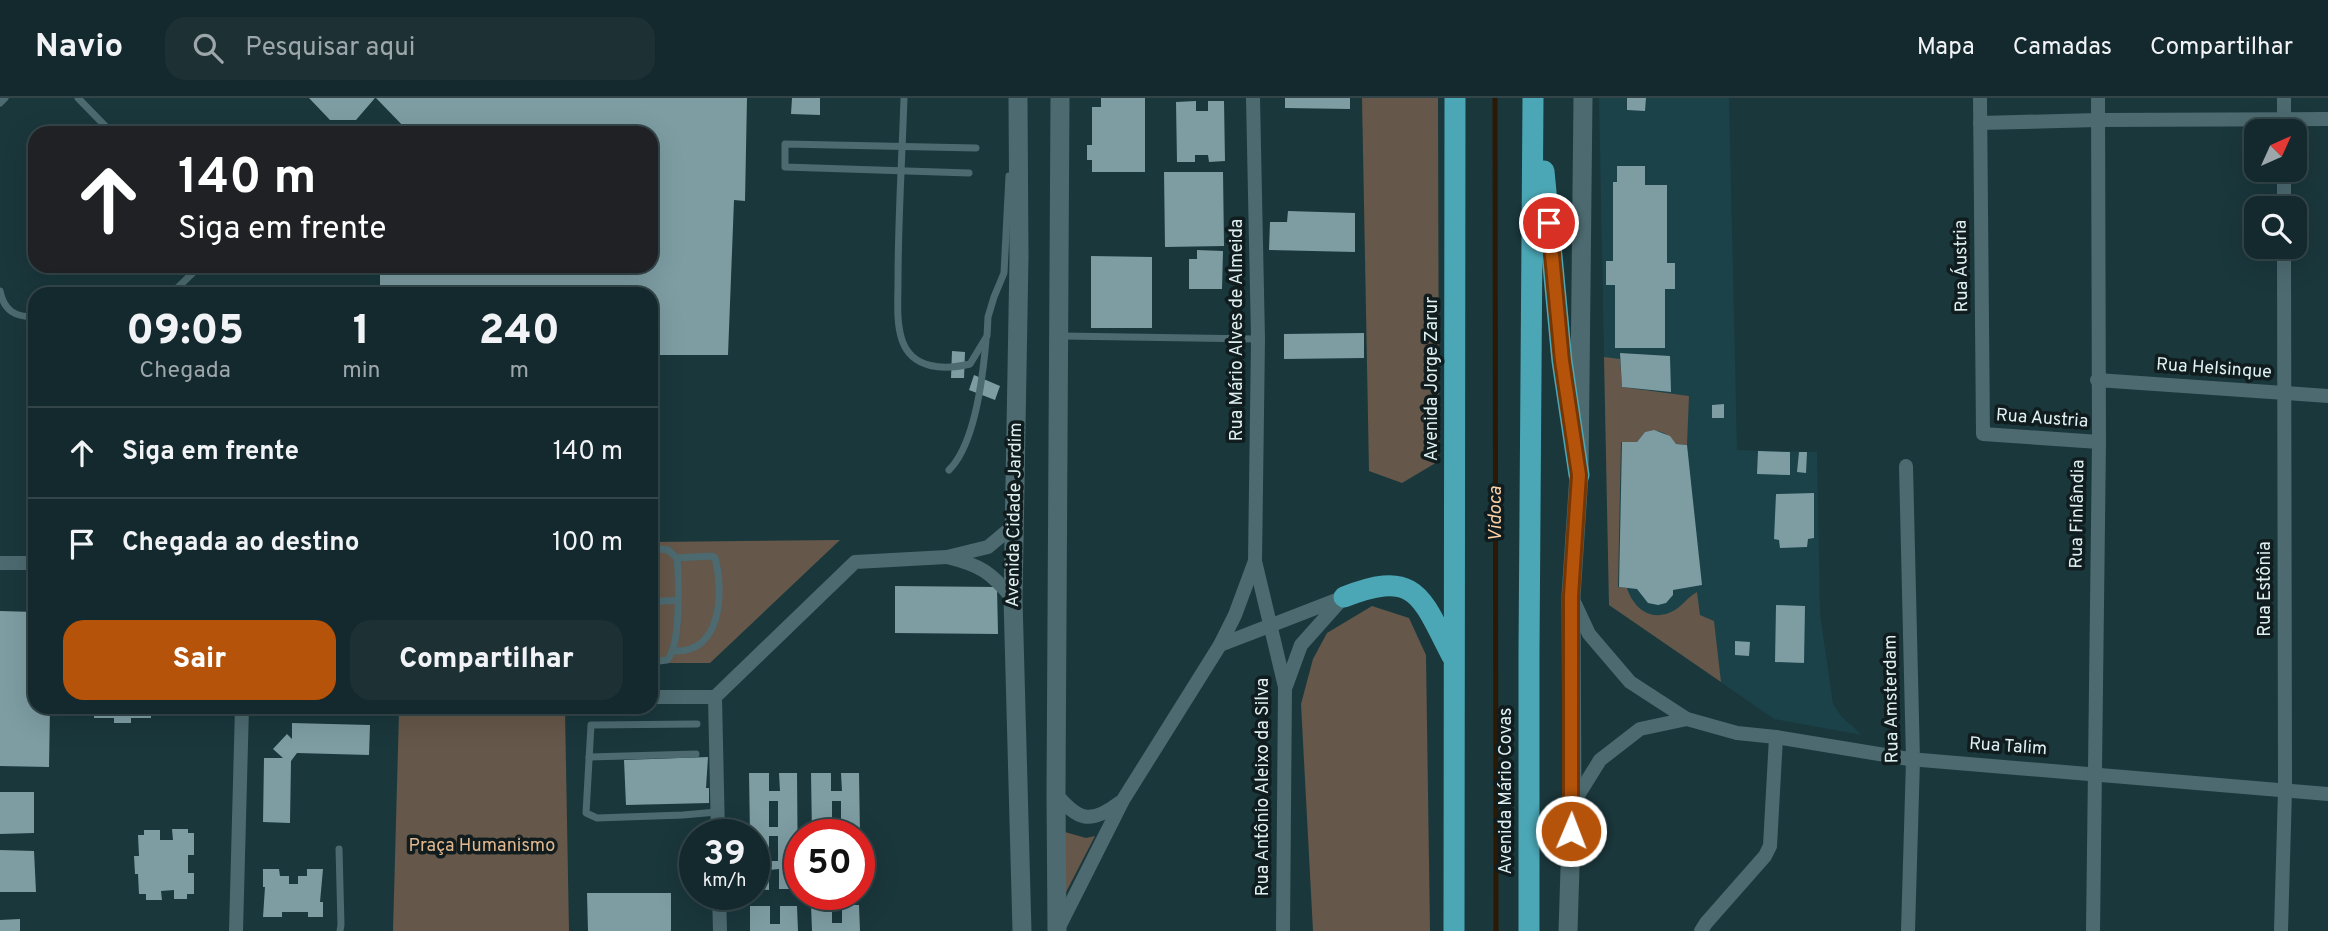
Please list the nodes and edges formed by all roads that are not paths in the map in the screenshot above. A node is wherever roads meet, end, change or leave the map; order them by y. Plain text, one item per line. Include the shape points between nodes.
1 (5, 98) edge
2 (78, 98) edge
3 (904, 98) edge
4 (1060, 98) edge
5 (1254, 98) edge
6 (1455, 98) edge
7 (1533, 98) edge
8 (1539, 98) edge
9 (1583, 98) edge
10 (1980, 98) edge
11 (2098, 98) edge
12 (2284, 98) edge
13 (0, 103) edge
14 (1020, 107) edge
15 (2284, 119) edge
16 (2328, 119) edge
17 (2098, 120) junction
18 (2307, 122) edge
19 (1980, 123) junction
20 (2244, 124) edge
21 (105, 126) edge
22 (902, 147) junction
23 (976, 148) dead end
24 (902, 171) junction
25 (969, 173) dead end
26 (2284, 259) edge
27 (193, 273) edge
28 (178, 287) edge
29 (0, 291) edge
30 (28, 316) edge
31 (987, 336) junction
32 (1058, 336) junction
33 (1258, 339) junction
34 (2098, 380) junction
35 (2284, 392) junction
36 (2328, 396) edge
37 (1983, 434) joint
38 (2099, 442) junction
39 (1906, 466) dead end
40 (949, 470) dead end
41 (1579, 475) junction
42 (1013, 526) junction
43 (658, 549) edge
44 (947, 557) junction
45 (677, 558) junction
46 (1255, 561) junction
47 (0, 563) edge
48 (28, 563) edge
49 (1571, 596) junction
50 (1344, 597) junction
51 (1013, 599) junction
52 (678, 600) junction
53 (658, 601) edge
54 (1272, 626) junction
55 (1220, 645) junction
56 (673, 652) junction
57 (658, 661) edge
58 (1454, 661) junction
59 (1285, 687) junction
60 (658, 697) edge
61 (715, 697) junction
62 (242, 714) edge
63 (1688, 719) junction
64 (697, 724) dead end
65 (1776, 737) junction
66 (696, 754) dead end
67 (589, 757) junction
68 (1913, 760) junction
69 (2094, 773) junction
70 (2285, 790) junction
71 (1056, 794) junction
72 (2328, 794) edge
73 (1123, 800) junction
74 (1572, 806) junction
75 (718, 812) junction
76 (718, 819) edge
77 (339, 849) dead end
78 (719, 910) edge
79 (236, 931) edge
80 (340, 931) edge
81 (720, 931) edge
82 (1022, 931) edge
83 (1057, 931) edge
84 (1283, 931) edge
85 (1454, 931) edge
86 (1530, 931) edge
87 (1568, 931) edge
88 (1701, 931) edge
89 (1908, 931) edge
90 (2093, 931) edge
91 (2281, 931) edge

1 - 13 lane
2 - 21 lane
3 - 22 lane
4 - 32 main road
5 - 33 street, Rua Mário Alves de Almeida
6 - 58 highway, Avenida Jorge Zarur
7 - 86 highway, Avenida Mário Covas
8 - 41 highway via 1562,361
9 - 41 main road
10 - 19 street, Rua Áustria
11 - 17 street, Rua Finlândia
12 - 15 street
14 - 31 lane via 1010,172 1004,274 988,317
14 - 42 main road, Avenida Cidade Jardim
16 - 18 street
17 - 19 street
17 - 20 street
17 - 34 street, Rua Finlândia
19 - 37 street, Rua Áustria
22 - 23 lane
22 - 24 lane
22 - 24 lane via 785,144 785,167
24 - 25 lane
24 - 31 lane via 898,312 902,342 928,367 959,366 970,363
26 - 35 street, Rua Estônia
27 - 28 lane
29 - 30 lane via 6,308
31 - 40 lane via 982,380 964,449
32 - 33 lane
32 - 71 main road
33 - 46 street, Rua Mário Alves de Almeida
34 - 35 street, Rua Helsinque
34 - 38 street, Rua Finlândia
35 - 36 street, Rua Helsinque
35 - 70 street, Rua Estônia
37 - 38 street, Rua Austria
38 - 69 street, Rua Finlândia
39 - 68 street, Rua Amsterdam
41 - 49 main road
42 - 44 street via 988,547
42 - 51 main road, Avenida Cidade Jardim
43 - 45 lane
44 - 51 street via 988,571
44 - 61 street via 855,562
45 - 52 lane
45 - 56 lane via 715,558 719,601 713,625 700,644
46 - 54 street, Rua Antônio Aleixo da Silva
46 - 55 street
47 - 48 street
49 - 63 street, Rua Talim via 1589,634 1630,682
49 - 74 main road
50 - 54 street
50 - 58 highway via 1368,587 1394,584 1409,590 1429,612
50 - 59 street via 1301,645
51 - 82 main road, Avenida Cidade Jardim
52 - 53 lane
52 - 56 lane
54 - 55 street
54 - 59 street, Rua Antônio Aleixo da Silva
55 - 73 street
56 - 57 lane via 667,660
58 - 85 highway
59 - 84 street, Rua Antônio Aleixo da Silva
60 - 61 street
61 - 75 street
62 - 79 street
63 - 65 street, Rua Talim via 1737,733
63 - 74 street, Rua Talim via 1640,729 1600,760
64 - 67 lane via 591,725
65 - 68 street, Rua Talim
65 - 88 street via 1770,846
66 - 67 lane
67 - 75 lane via 586,813 590,817
68 - 69 street, Rua Talim
68 - 89 street, Rua Amsterdam
69 - 70 street, Rua Talim
69 - 90 street, Rua Finlândia
70 - 72 street, Rua Talim
70 - 91 street, Rua Estônia
71 - 73 street via 1068,809 1092,818
71 - 83 main road
73 - 83 street
74 - 87 main road
75 - 76 street
77 - 80 lane
78 - 81 street

